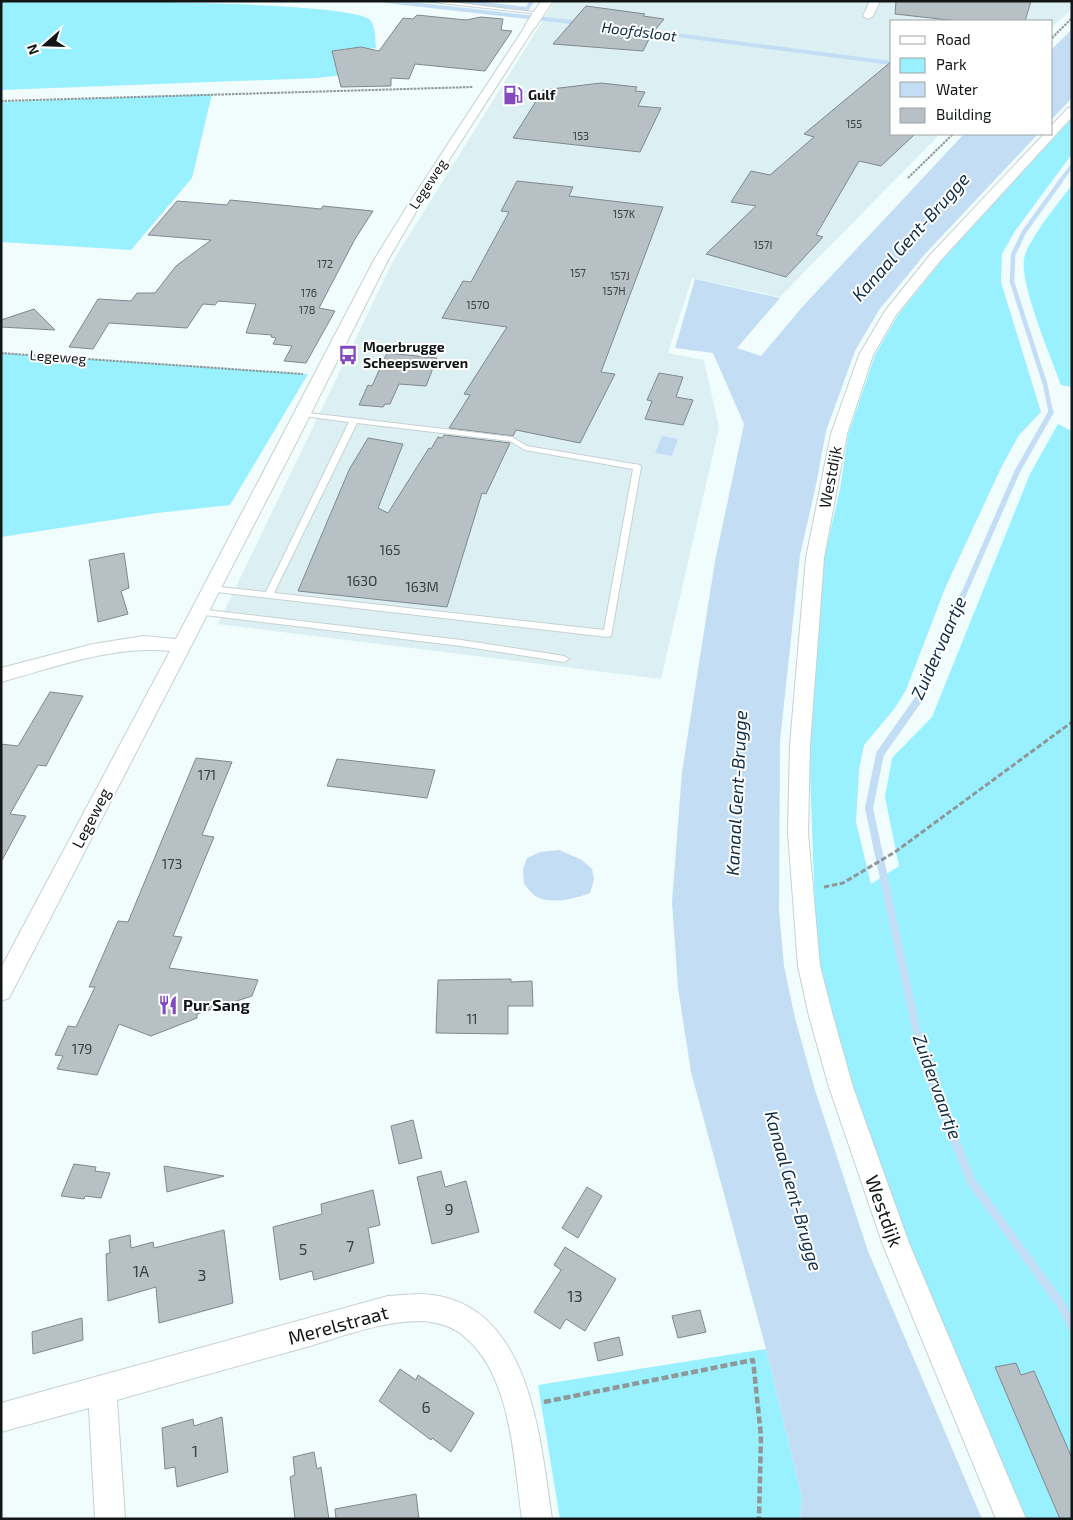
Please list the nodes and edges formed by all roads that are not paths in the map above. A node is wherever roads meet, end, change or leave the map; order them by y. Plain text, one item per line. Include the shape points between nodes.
1 (426, 1) edge
2 (547, 1) edge
3 (874, 1) edge
4 (539, 13) junction
5 (868, 16) dead end
6 (531, 25) joint
7 (1072, 110) edge
8 (1053, 131) edge
9 (1049, 135) edge
10 (303, 414) junction
11 (354, 420) junction
12 (211, 589) junction
13 (269, 595) junction
14 (199, 612) junction
15 (180, 646) junction
16 (564, 660) dead end
17 (1, 675) edge
18 (1, 990) edge
19 (102, 1390) junction
20 (1, 1418) edge
21 (110, 1519) edge
22 (537, 1519) edge
23 (1011, 1519) edge

1 - 4 lane
2 - 4 street, Legeweg
3 - 5 street
4 - 6 street, Legeweg
6 - 10 street, Legeweg via 381,260
7 - 8 street, Westdijk
9 - 23 street, Westdijk via 935,258 890,314 866,355 839,434 815,558 800,745 798,833 809,966 841,1087 896,1246
10 - 11 lane
10 - 12 street, Legeweg
11 - 13 lane
11 - 13 lane via 512,439 525,448 637,467 608,634
12 - 13 lane
12 - 14 street, Legeweg
14 - 15 street, Legeweg
14 - 16 lane via 462,643
15 - 17 street via 144,642 94,650
15 - 18 street, Legeweg
19 - 20 street, Merelstraat
19 - 21 street
19 - 22 street, Merelstraat via 388,1310 428,1308 452,1313 494,1347 508,1373 518,1408

